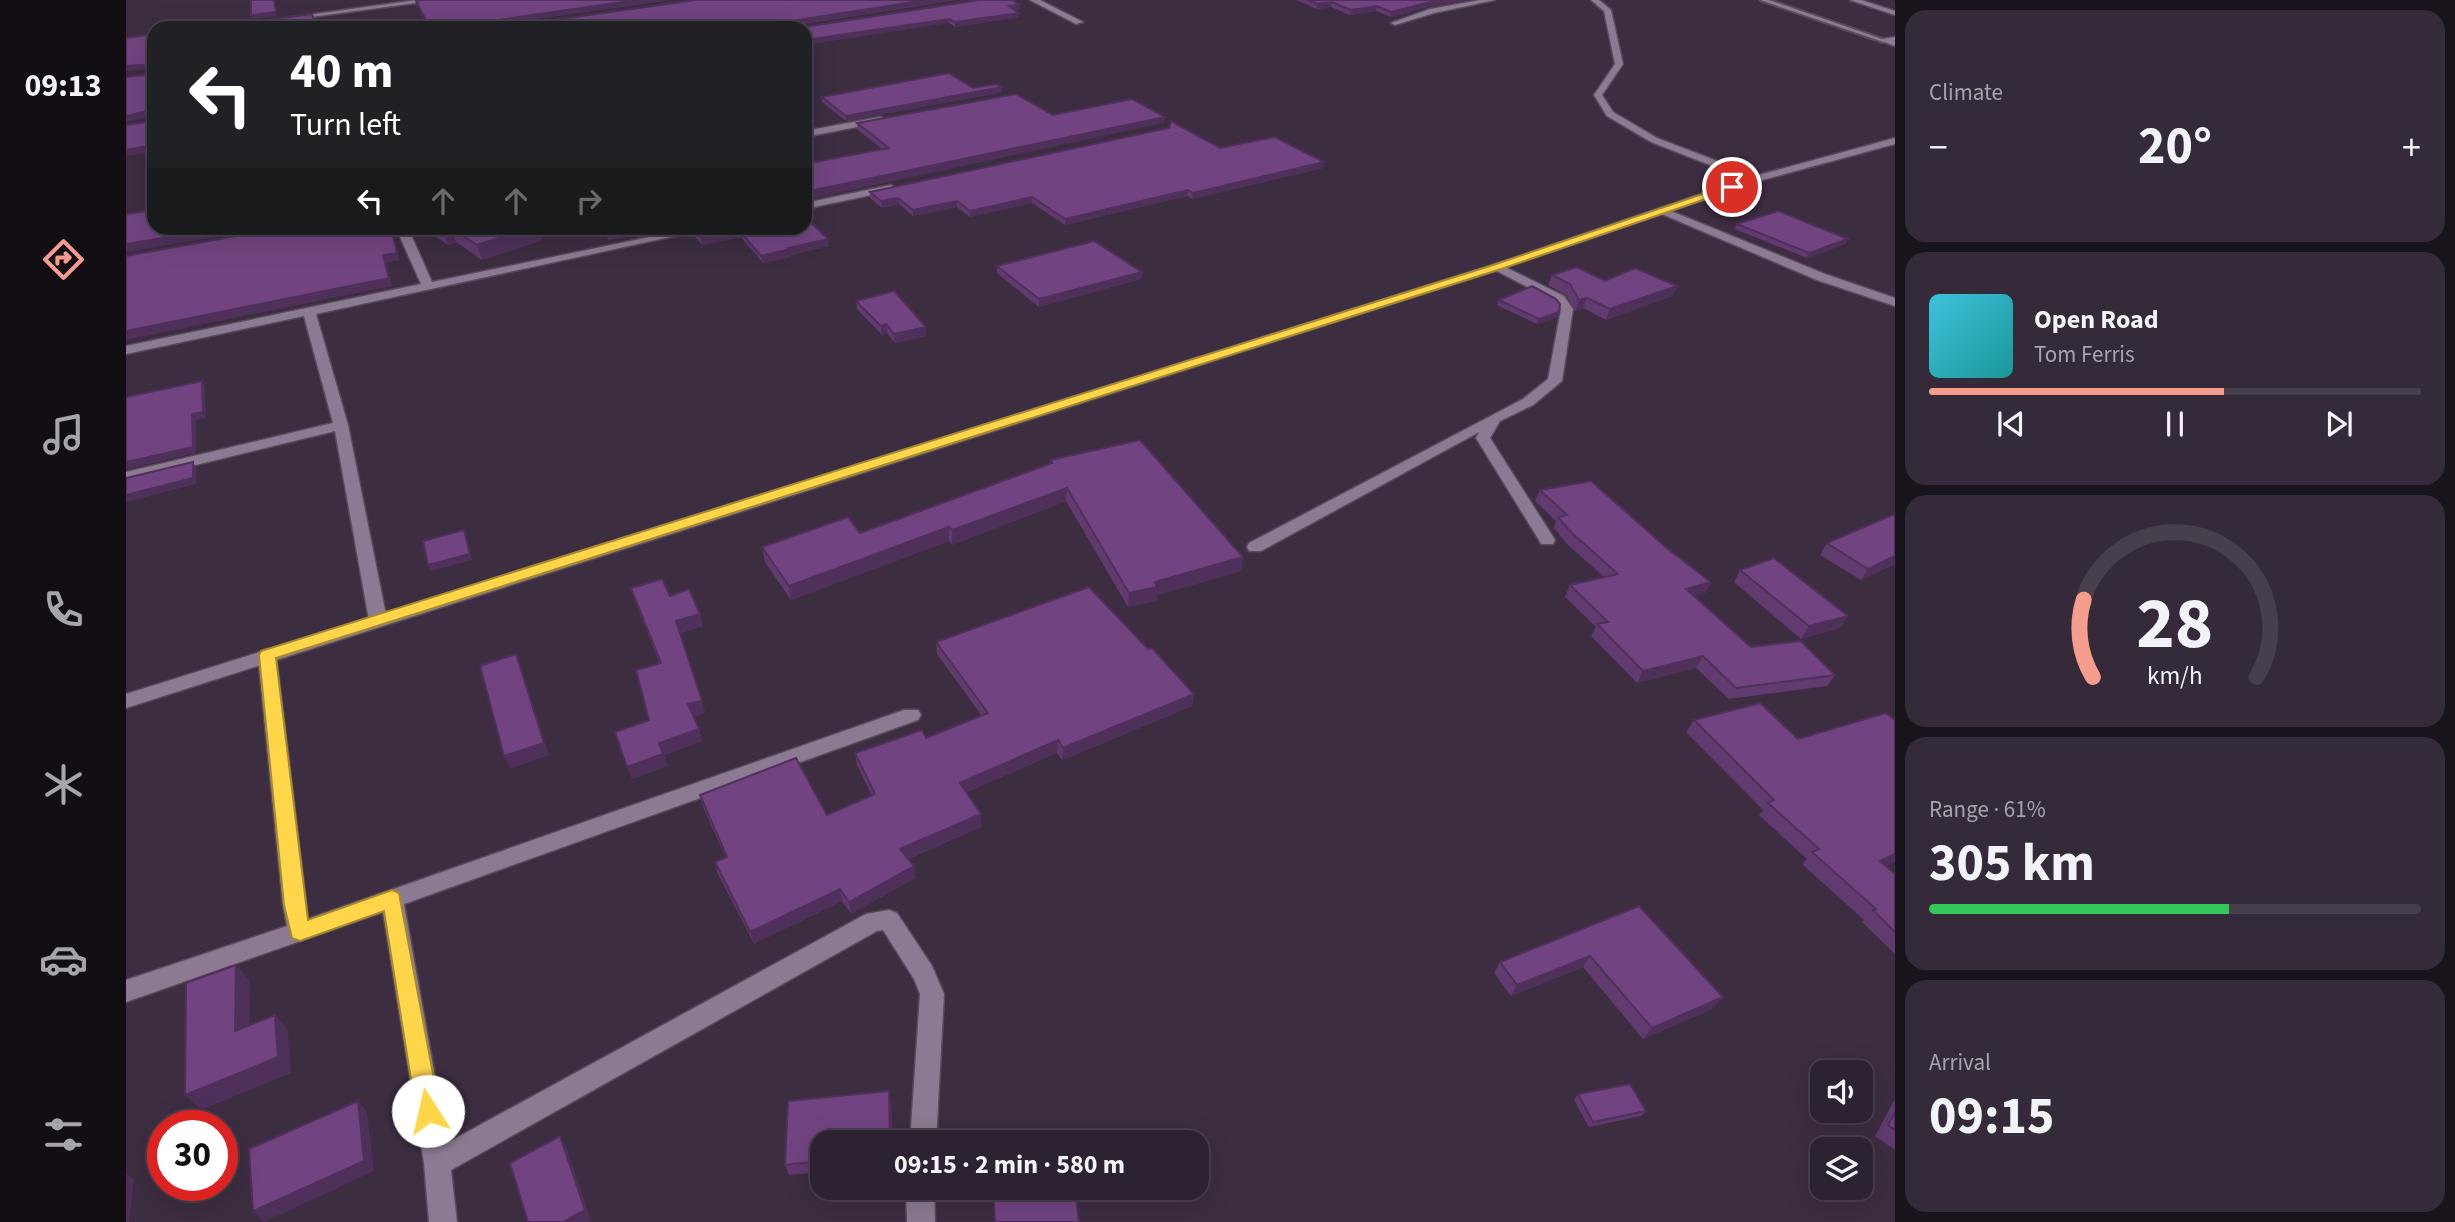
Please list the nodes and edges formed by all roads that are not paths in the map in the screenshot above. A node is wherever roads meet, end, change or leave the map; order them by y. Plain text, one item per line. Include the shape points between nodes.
1 (435, 0) edge
2 (1034, 0) edge
3 (1491, 0) edge
4 (1595, 0) edge
5 (1763, 0) edge
6 (1854, 0) edge
7 (1895, 13) edge
8 (274, 20) edge
9 (1079, 22) dead end
10 (1395, 23) edge
11 (1885, 41) joint
12 (1895, 41) edge
13 (896, 117) edge
14 (812, 133) edge
15 (1895, 141) edge
16 (1755, 179) junction
17 (898, 186) edge
18 (812, 204) edge
19 (1661, 210) junction
20 (404, 235) edge
21 (673, 235) edge
22 (1497, 267) junction
23 (428, 287) junction
24 (1895, 302) edge
25 (309, 313) junction
26 (126, 350) edge
27 (1495, 418) junction
28 (341, 425) junction
29 (126, 477) edge
30 (1547, 540) dead end
31 (1255, 547) dead end
32 (378, 620) junction
33 (267, 655) junction
34 (126, 701) edge
35 (911, 715) dead end
36 (392, 899) junction
37 (300, 932) junction
38 (126, 991) edge
39 (924, 1130) edge
40 (437, 1163) junction
41 (920, 1200) edge
42 (443, 1222) edge
43 (921, 1222) edge

1 - 8 street
2 - 9 street
3 - 10 street
4 - 16 street via 1607,10 1619,64 1598,95 1610,114 1654,140
5 - 11 lane
6 - 7 street
11 - 12 street
13 - 14 street
15 - 16 street
16 - 19 street
17 - 18 street
19 - 22 street
19 - 24 street via 1821,277
20 - 23 street
21 - 23 street
22 - 27 street via 1559,299 1567,309 1555,381
22 - 32 street
23 - 25 street
25 - 26 street
25 - 28 street
27 - 30 street via 1483,439
27 - 31 street
28 - 29 street
28 - 32 street
32 - 33 street
33 - 34 street
33 - 37 street
35 - 36 street
36 - 37 street
36 - 40 street
37 - 38 street
39 - 40 street via 932,994 889,920 874,921
40 - 42 street
41 - 43 street

